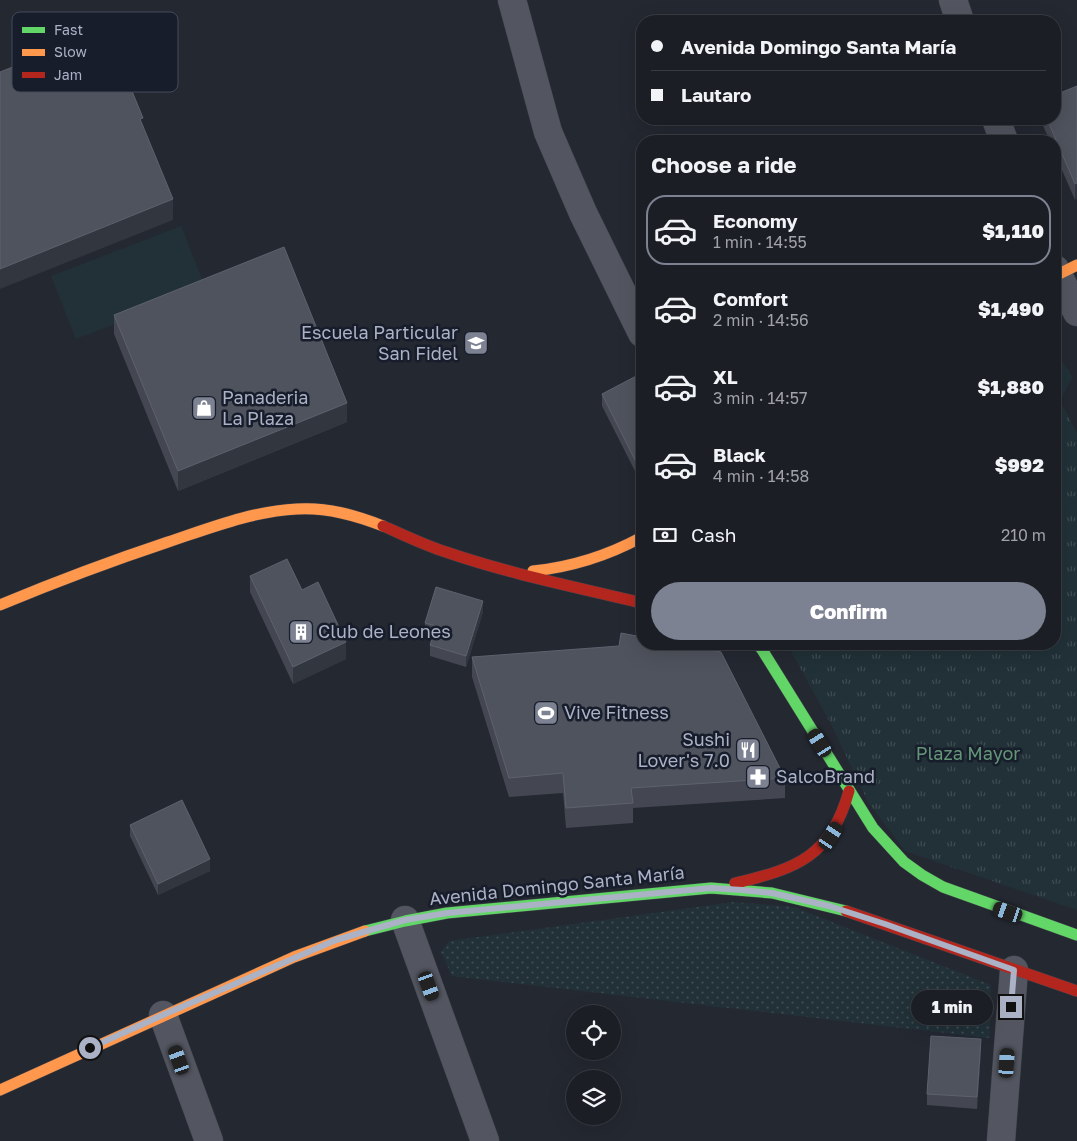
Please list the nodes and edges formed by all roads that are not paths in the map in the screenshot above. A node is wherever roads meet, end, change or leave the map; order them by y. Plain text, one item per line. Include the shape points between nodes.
1 (512, 0) edge
2 (953, 0) edge
3 (958, 15) edge
4 (1061, 271) edge
5 (1077, 312) edge
6 (636, 321) edge
7 (636, 540) edge
8 (515, 573) junction
9 (636, 602) edge
10 (0, 605) edge
11 (761, 650) edge
12 (849, 791) junction
13 (711, 888) junction
14 (405, 920) junction
15 (1077, 935) edge
16 (1014, 970) junction
17 (1077, 991) edge
18 (163, 1015) junction
19 (0, 1090) edge
20 (209, 1141) edge
21 (485, 1141) edge
22 (1001, 1141) edge

1 - 6 street via 548,132
2 - 3 street
4 - 5 street
7 - 8 main road via 576,564
8 - 9 main road
8 - 10 main road via 443,552 347,513 295,509 249,516 207,529
11 - 12 main road
12 - 13 main road via 840,823 820,849 806,860 761,877
12 - 15 main road via 891,850 926,879 974,900
13 - 14 main road, Avenida Domingo Santa María via 447,913
13 - 16 main road, Avenida Domingo Santa María via 772,893 829,906
14 - 18 main road, Avenida Domingo Santa María via 336,940
14 - 21 street
16 - 17 main road, Avenida Domingo Santa María
16 - 22 street
18 - 19 main road, Avenida Domingo Santa María
18 - 20 street

